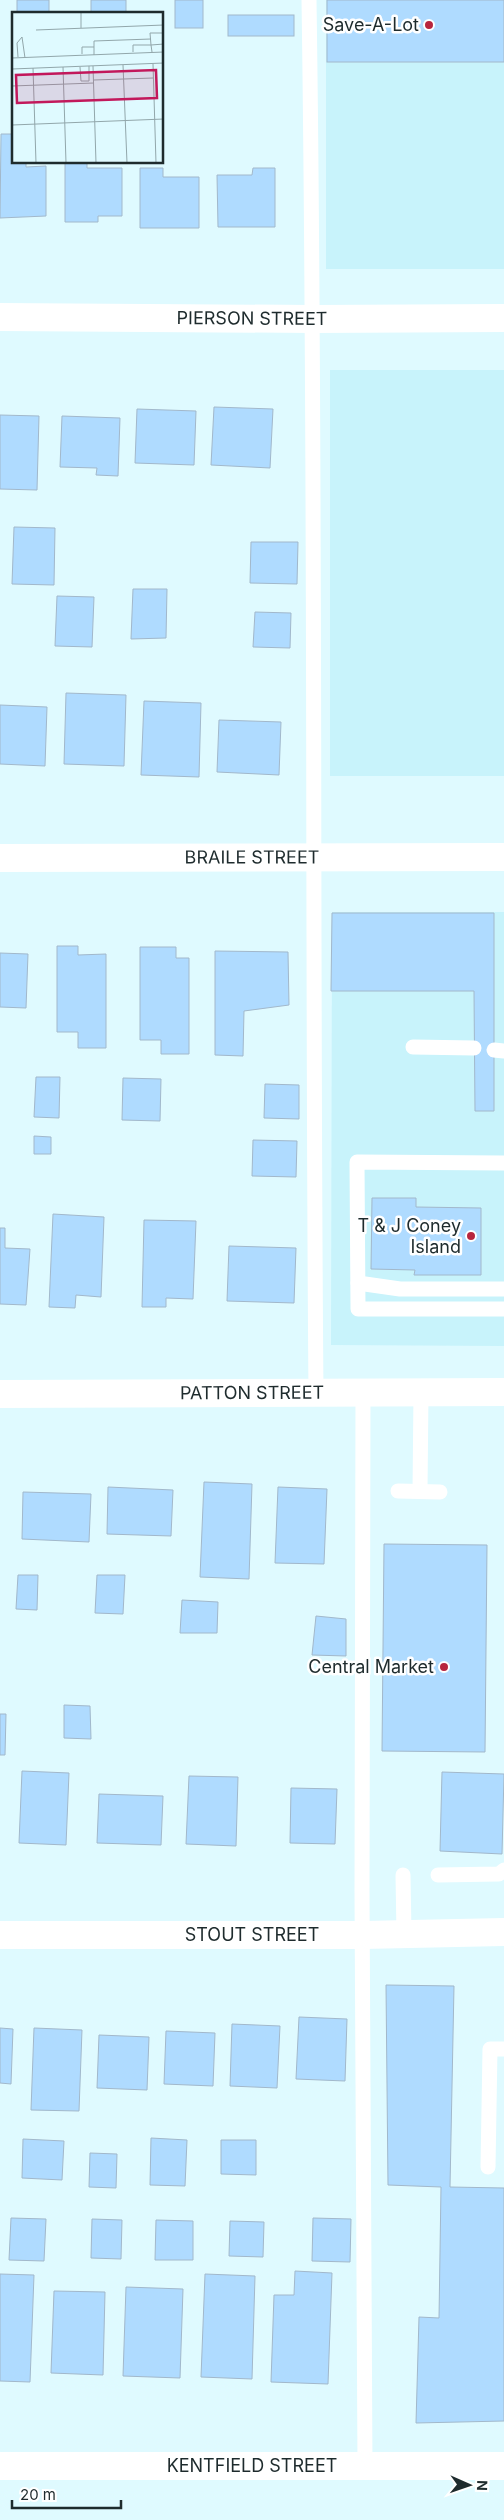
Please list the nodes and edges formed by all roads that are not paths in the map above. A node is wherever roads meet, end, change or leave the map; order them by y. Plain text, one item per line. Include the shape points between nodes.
1 (308, 0) edge
2 (0, 317) edge
3 (504, 318) edge
4 (314, 319) junction
5 (0, 858) edge
6 (313, 858) junction
7 (504, 858) edge
8 (413, 1047) dead end
9 (474, 1048) dead end
10 (504, 1163) edge
11 (358, 1283) junction
12 (504, 1289) edge
13 (504, 1308) edge
14 (504, 1392) edge
15 (316, 1393) junction
16 (363, 1393) junction
17 (421, 1393) junction
18 (0, 1394) edge
19 (398, 1491) dead end
20 (420, 1491) junction
21 (440, 1492) dead end
22 (504, 1870) edge
23 (403, 1875) dead end
24 (438, 1875) dead end
25 (504, 1932) edge
26 (404, 1934) junction
27 (363, 1935) junction
28 (0, 1936) edge
29 (504, 2049) edge
30 (488, 2167) dead end
31 (0, 2466) edge
32 (504, 2466) edge
33 (365, 2467) junction

1 - 4 lane
2 - 4 street, PIERSON STREET
3 - 4 street, PIERSON STREET
4 - 6 lane
5 - 6 street, BRAILE STREET
6 - 7 street, BRAILE STREET
6 - 15 lane
8 - 9 lane
10 - 11 lane via 357,1162
11 - 12 lane via 400,1289
11 - 13 lane via 358,1309
14 - 17 street, PATTON STREET
15 - 16 street, PATTON STREET
15 - 18 street, PATTON STREET
16 - 17 street, PATTON STREET
16 - 27 lane
17 - 20 lane
19 - 20 lane
20 - 21 lane
22 - 24 lane via 499,1874
23 - 26 lane
25 - 26 street, STOUT STREET
26 - 27 street, STOUT STREET
27 - 28 street, STOUT STREET
27 - 33 lane
29 - 30 lane via 490,2049
31 - 33 street, KENTFIELD STREET
32 - 33 street, KENTFIELD STREET

